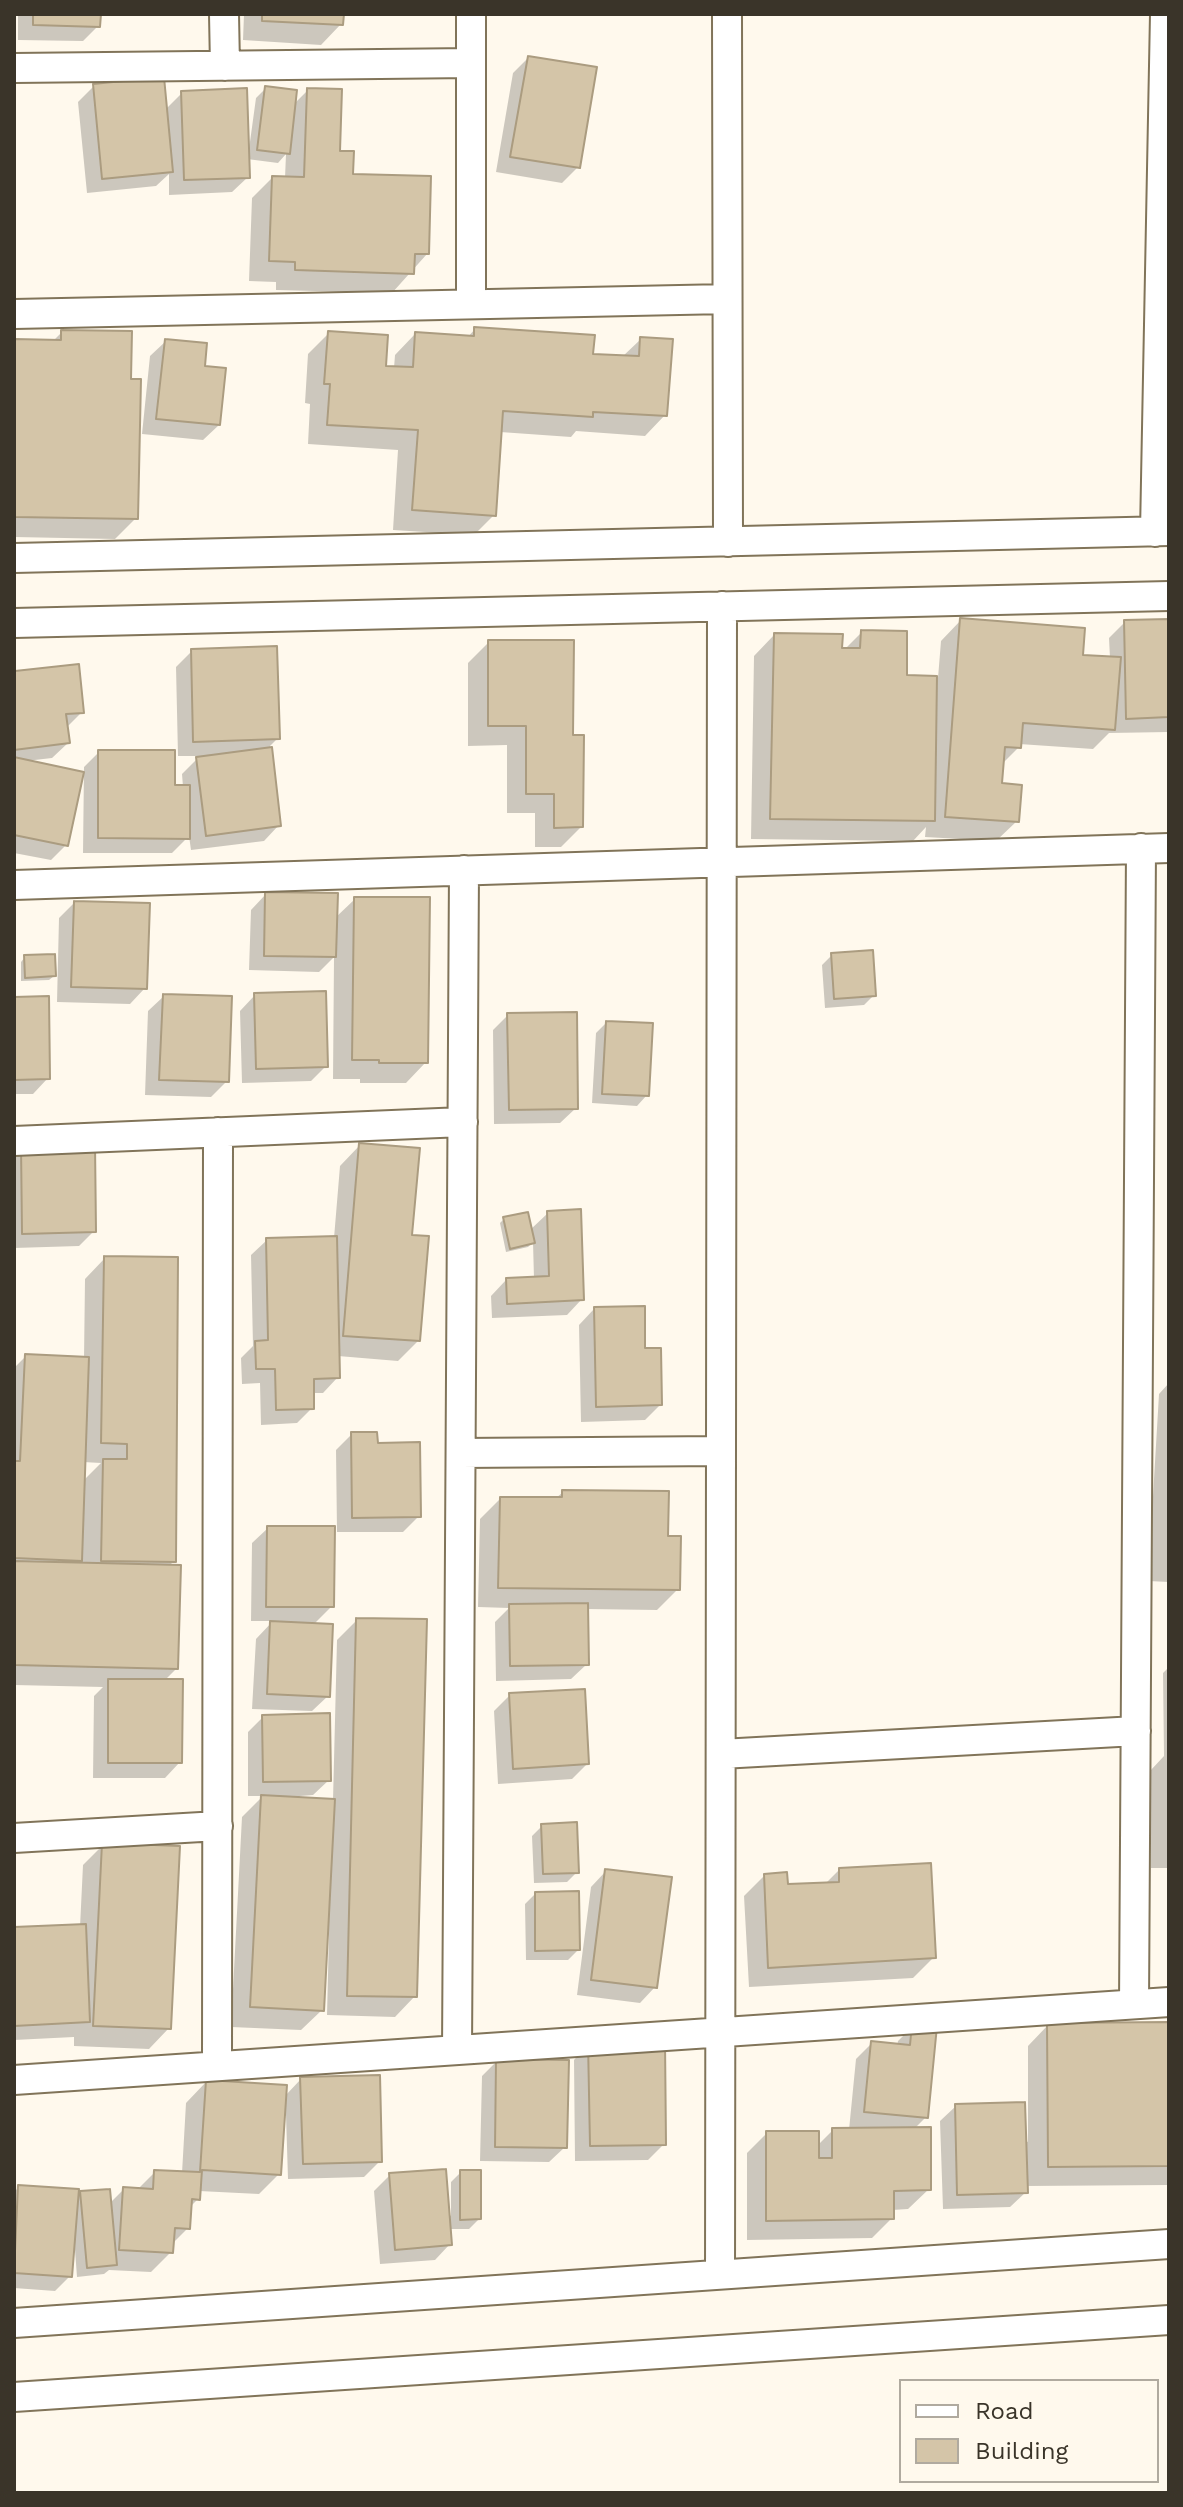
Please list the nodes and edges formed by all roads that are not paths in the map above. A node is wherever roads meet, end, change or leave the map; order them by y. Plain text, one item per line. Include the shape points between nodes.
1 (224, 14) edge
2 (471, 14) edge
3 (727, 14) edge
4 (1165, 14) edge
5 (471, 63) junction
6 (225, 66) junction
7 (14, 68) edge
8 (1164, 282) edge
9 (727, 299) junction
10 (471, 304) junction
11 (14, 314) edge
12 (1162, 531) edge
13 (728, 542) junction
14 (14, 558) edge
15 (1169, 596) edge
16 (722, 606) junction
17 (14, 623) edge
18 (1155, 848) edge
19 (722, 862) junction
20 (464, 870) junction
21 (14, 885) edge
22 (463, 1122) junction
23 (218, 1132) junction
24 (14, 1141) edge
25 (721, 1451) junction
26 (461, 1453) junction
27 (1136, 1731) junction
28 (721, 1754) junction
29 (218, 1826) junction
30 (14, 1838) edge
31 (1169, 2002) edge
32 (1134, 2004) junction
33 (721, 2032) junction
34 (457, 2050) junction
35 (217, 2066) junction
36 (14, 2080) edge
37 (1169, 2244) edge
38 (720, 2274) junction
39 (1169, 2320) edge
40 (14, 2323) edge
41 (14, 2397) edge

1 - 6 street
2 - 5 street
3 - 9 street
4 - 8 street
5 - 6 street
5 - 10 street
6 - 7 street
8 - 12 street
9 - 10 street
9 - 13 street
10 - 11 street
12 - 13 street
13 - 14 street
15 - 16 street
16 - 17 street
16 - 19 street
18 - 19 street
18 - 27 street
19 - 20 street
19 - 25 street
20 - 21 street
20 - 22 street
22 - 23 street
22 - 26 street
23 - 24 street
23 - 29 street
25 - 26 street
25 - 28 street
26 - 34 street
27 - 28 street
27 - 32 street
28 - 33 street
29 - 30 street
29 - 35 street
31 - 32 street
32 - 33 street
33 - 34 street
33 - 38 street
34 - 35 street
35 - 36 street
37 - 38 street
38 - 40 street
39 - 41 street

